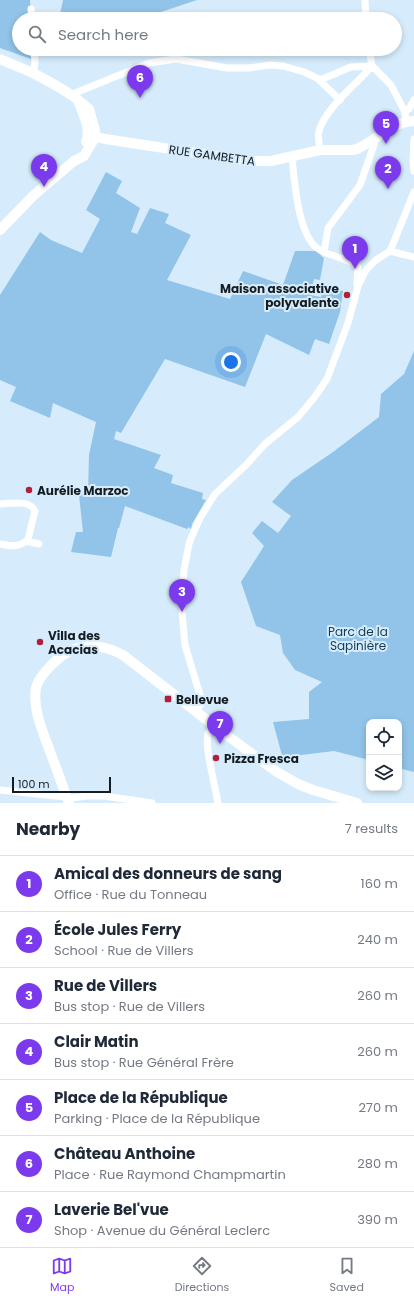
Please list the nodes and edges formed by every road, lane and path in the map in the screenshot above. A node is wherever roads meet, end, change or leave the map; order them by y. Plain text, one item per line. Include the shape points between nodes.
1 (365, 0) edge
2 (366, 12) edge
3 (34, 56) edge
4 (370, 56) edge
5 (0, 59) edge
6 (372, 66) junction
7 (33, 73) junction
8 (320, 80) junction
9 (75, 98) junction
10 (340, 100) junction
11 (414, 100) edge
12 (408, 118) edge
13 (92, 136) junction
14 (414, 139) edge
15 (371, 141) junction
16 (320, 150) junction
17 (292, 157) junction
18 (414, 172) edge
19 (414, 192) edge
20 (0, 230) edge
21 (390, 251) junction
22 (324, 252) junction
23 (414, 257) edge
24 (358, 286) junction
25 (0, 504) edge
26 (26, 541) junction
27 (0, 544) edge
28 (39, 544) dead end
29 (196, 712) junction
30 (213, 726) junction
31 (0, 790) edge
32 (71, 800) edge
33 (152, 803) edge
34 (218, 803) edge
35 (357, 803) edge

1 - 2 street
3 - 7 street
4 - 6 street
5 - 7 street
6 - 8 street via 351,67
6 - 10 street
6 - 12 street via 391,86
7 - 9 street
8 - 9 street via 304,72 281,66 227,68 176,59 149,63 75,93
8 - 10 street
9 - 13 street
10 - 16 street via 327,115 319,131
11 - 12 street via 409,108
12 - 15 street
13 - 17 street, RUE GAMBETTA via 249,161 271,161
13 - 20 street via 90,147 84,156 74,161 34,195
14 - 18 street
15 - 16 street, RUE GAMBETTA via 352,150
15 - 22 street via 374,144 362,182 329,226
16 - 17 street, RUE GAMBETTA
17 - 22 street via 297,201 304,226 313,244
19 - 21 street
21 - 23 street
21 - 24 street via 368,268
22 - 24 street via 346,260 358,268
24 - 29 street via 340,346 319,391 301,413 265,444 215,494 190,540 182,599 185,645 202,702
25 - 26 street via 25,504 34,509
26 - 27 street via 14,546
26 - 28 street
29 - 30 street
29 - 32 street via 123,655 107,648 89,646 63,655 45,673 42,699
30 - 34 street via 207,740
30 - 35 street via 286,778 313,790
31 - 32 street
32 - 33 street via 86,796 104,796

